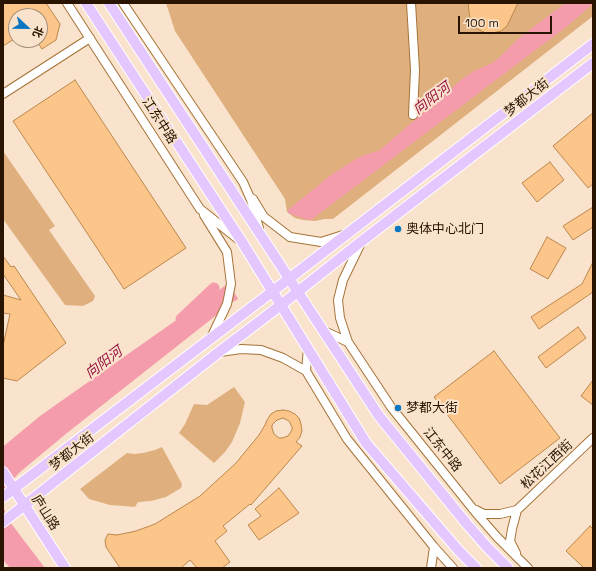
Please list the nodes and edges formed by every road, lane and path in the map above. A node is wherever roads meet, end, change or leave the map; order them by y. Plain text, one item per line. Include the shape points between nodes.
1 (67, 3) edge
2 (86, 3) edge
3 (109, 3) edge
4 (123, 3) edge
5 (411, 3) edge
6 (90, 38) junction
7 (593, 44) edge
8 (593, 63) edge
9 (3, 94) edge
10 (413, 115) dead end
11 (243, 182) junction
12 (200, 209) junction
13 (260, 233) junction
14 (348, 233) junction
15 (362, 241) junction
16 (242, 242) junction
17 (290, 278) junction
18 (272, 291) junction
19 (299, 291) junction
20 (281, 305) junction
21 (324, 331) junction
22 (211, 338) junction
23 (348, 342) junction
24 (308, 348) junction
25 (219, 352) junction
26 (306, 371) junction
27 (593, 438) edge
28 (5, 475) edge
29 (8, 494) edge
30 (21, 508) junction
31 (473, 509) junction
32 (517, 510) junction
33 (3, 522) edge
34 (434, 547) junction
35 (520, 560) junction
36 (65, 568) edge
37 (431, 568) edge
38 (453, 568) edge
39 (476, 568) edge
40 (508, 568) edge
41 (528, 568) edge

1 - 6 street, 江东中路
2 - 16 main road, 江东中路
3 - 13 main road, 江东中路
4 - 11 street, 江东中路
5 - 10 street via 416,70
6 - 9 street
6 - 12 street, 江东中路
7 - 14 main road, 梦都大街
8 - 15 main road, 梦都大街
11 - 13 street, 江东中路
11 - 14 street via 264,217 290,237 321,242
12 - 16 street, 江东中路
12 - 22 street via 227,252 231,284 227,304
13 - 17 main road, 江东中路
14 - 17 main road, 梦都大街
15 - 19 main road, 梦都大街
15 - 23 street, 江东中路 via 343,280 338,300 340,318
16 - 18 main road, 江东中路
17 - 18 main road, 梦都大街
17 - 19 main road, 江东中路
18 - 20 main road, 江东中路
18 - 22 main road, 梦都大街
19 - 20 main road, 梦都大街
19 - 21 main road, 江东中路
20 - 24 main road, 江东中路
20 - 25 main road, 梦都大街
21 - 23 street
21 - 40 main road, 江东中路 via 379,416 466,523
22 - 29 main road, 梦都大街
23 - 31 street, 江东中路 via 391,407
24 - 26 street
24 - 39 main road, 江东中路 via 366,443
25 - 26 street via 261,350 283,358
25 - 30 main road, 梦都大街
26 - 34 street via 347,439
27 - 32 street, 松花江西街
28 - 29 main road, 庐山路
29 - 30 main road, 庐山路
30 - 33 main road, 梦都大街
30 - 36 main road, 庐山路
31 - 32 street via 484,514
31 - 35 street, 江东中路
32 - 35 street via 510,541
34 - 37 street
34 - 38 street
35 - 41 street, 江东中路

